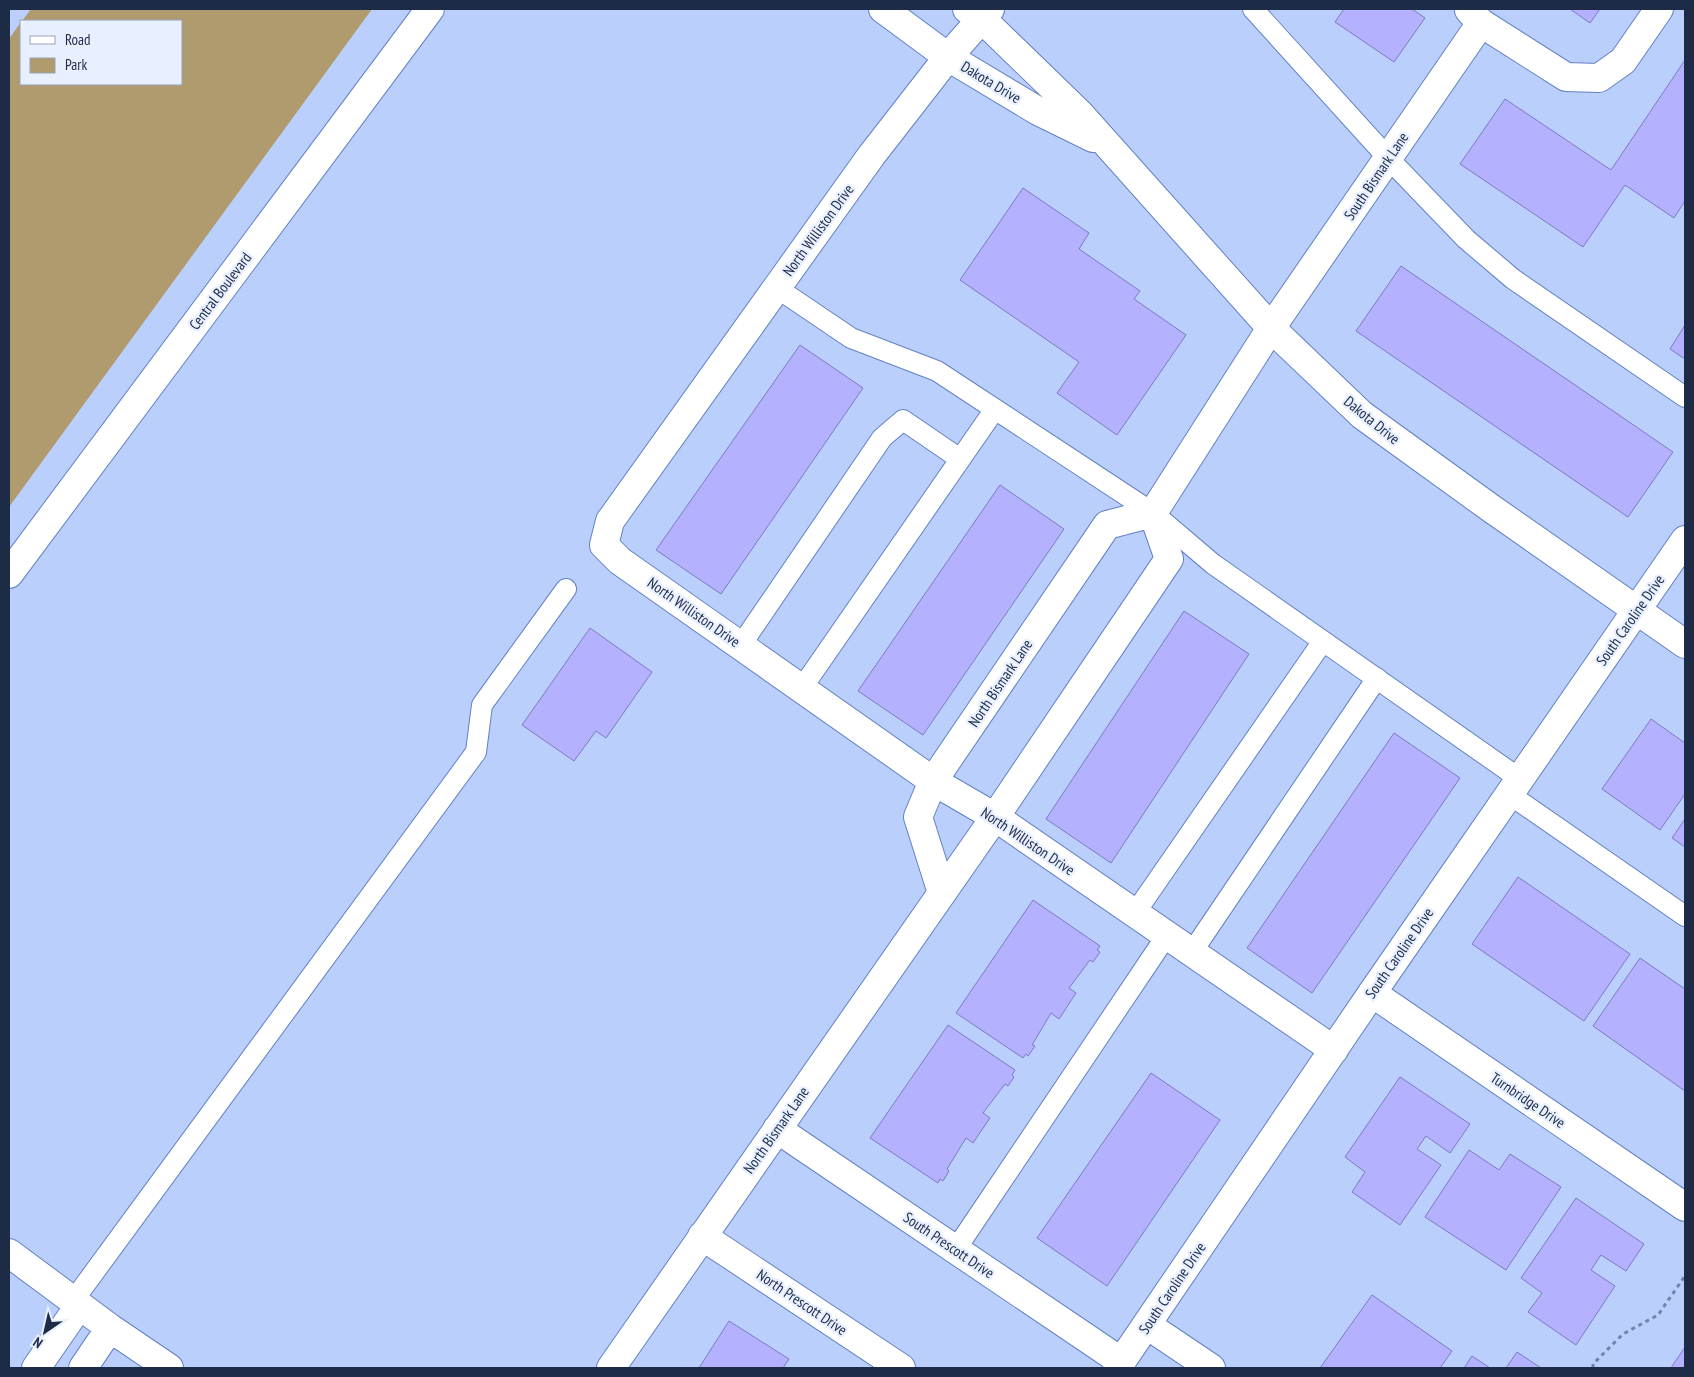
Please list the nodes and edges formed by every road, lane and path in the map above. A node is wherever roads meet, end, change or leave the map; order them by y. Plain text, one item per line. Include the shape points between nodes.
1 (430, 9) edge
2 (883, 9) edge
3 (1253, 9) edge
4 (1659, 9) edge
5 (979, 12) edge
6 (1475, 16) edge
7 (948, 57) junction
8 (1106, 144) junction
9 (1388, 158) junction
10 (777, 288) junction
11 (1271, 328) junction
12 (1685, 397) edge
13 (994, 409) junction
14 (960, 459) junction
15 (1153, 514) junction
16 (1685, 540) edge
17 (9, 574) edge
18 (566, 589) dead end
19 (1636, 611) junction
20 (1323, 641) junction
21 (1685, 644) edge
22 (741, 645) junction
23 (1377, 678) junction
24 (802, 688) junction
25 (933, 781) junction
26 (1515, 787) junction
27 (995, 817) junction
28 (942, 893) junction
29 (1135, 913) junction
30 (1685, 916) edge
31 (1167, 936) junction
32 (1192, 952) junction
33 (1372, 993) junction
34 (1334, 1050) junction
35 (777, 1129) junction
36 (1684, 1205) edge
37 (702, 1236) junction
38 (956, 1249) junction
39 (9, 1253) edge
40 (1685, 1276) edge
41 (76, 1303) junction
42 (1147, 1324) junction
43 (110, 1328) junction
44 (1119, 1365) edge
45 (36, 1368) edge
46 (83, 1368) edge
47 (170, 1368) edge
48 (611, 1368) edge
49 (901, 1368) edge
50 (1211, 1368) edge
51 (1593, 1368) edge

1 - 17 street, Central Boulevard
2 - 7 street, Dakota Drive
3 - 9 lane
4 - 6 street, South Bismark Lane via 1622,61 1599,78 1566,77
5 - 7 street, North Williston Drive
5 - 8 street, Dakota Drive
6 - 9 street, South Bismark Lane
7 - 8 street, Dakota Drive via 1038,110
7 - 10 street, North Williston Drive via 871,156
8 - 11 street, Dakota Drive
9 - 11 street, South Bismark Lane
9 - 12 lane via 1466,239 1513,279
10 - 13 lane via 851,338 937,371
10 - 22 street, North Williston Drive via 610,521 604,545 620,561
11 - 15 street
11 - 19 street, Dakota Drive via 1362,415
13 - 14 lane
13 - 15 lane
14 - 22 lane via 903,420 882,438
14 - 24 lane
15 - 20 lane via 1213,564
15 - 25 street, North Bismark Lane via 1107,525
15 - 27 street, North Bismark Lane via 1169,559
16 - 19 street, South Caroline Drive
18 - 41 lane via 482,705 476,752
19 - 21 street, Dakota Drive
19 - 26 street, South Caroline Drive
20 - 23 lane
20 - 29 lane
22 - 24 street, North Williston Drive
23 - 26 lane
23 - 32 lane
24 - 25 street, North Williston Drive
25 - 27 street, North Williston Drive
25 - 28 street, North Bismark Lane via 918,817
26 - 30 lane
26 - 33 street, South Caroline Drive
27 - 28 street, North Bismark Lane
27 - 29 street, North Williston Drive
28 - 35 street, North Bismark Lane
29 - 31 street, North Williston Drive
31 - 32 street, North Williston Drive
31 - 38 lane
32 - 34 street, North Williston Drive
33 - 34 street, South Caroline Drive
33 - 36 street, Turnbridge Drive
34 - 42 street, South Caroline Drive
35 - 37 street, North Bismark Lane
35 - 38 street, South Prescott Drive
37 - 48 street, North Bismark Lane
37 - 49 street, North Prescott Drive
38 - 44 street, South Prescott Drive
39 - 41 street
40 - 51 path via 1658,1315 1623,1334 1593,1364
41 - 43 street
41 - 45 street
42 - 44 street, South Caroline Drive
42 - 50 street
43 - 46 street
43 - 47 street

